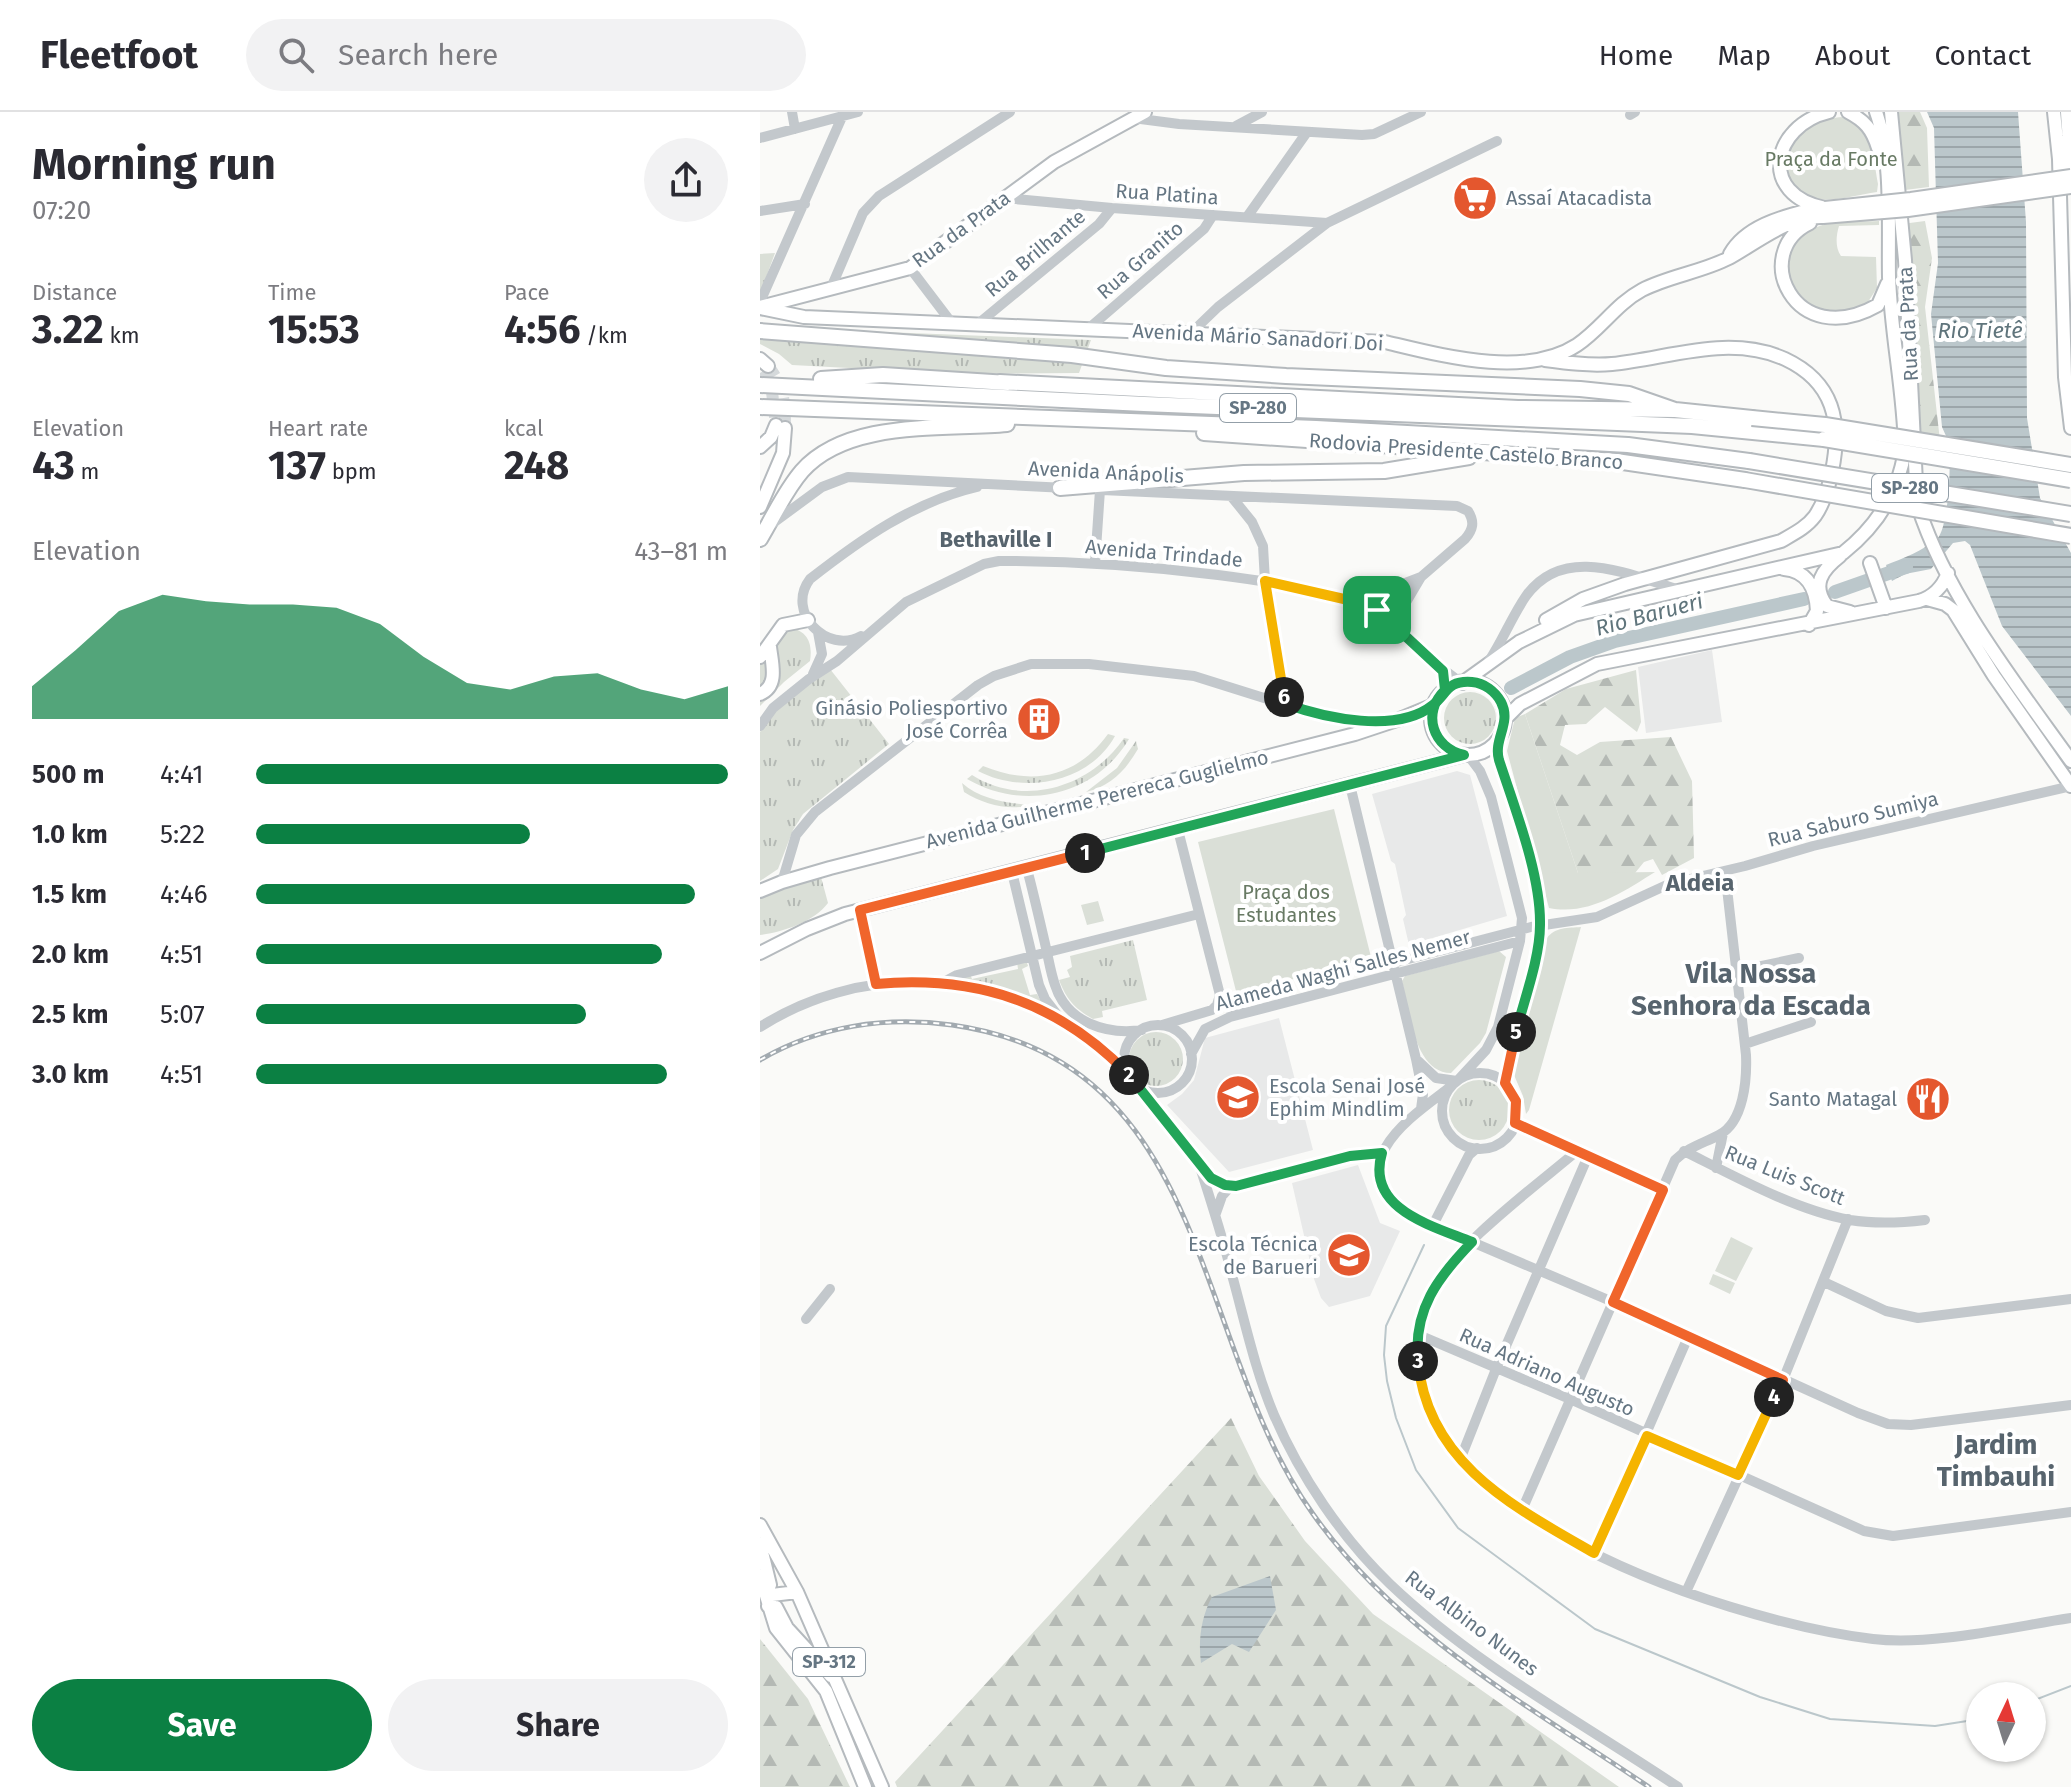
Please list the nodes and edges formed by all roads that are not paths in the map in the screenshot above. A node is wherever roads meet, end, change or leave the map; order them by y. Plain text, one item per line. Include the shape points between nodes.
1 (792, 112) edge
2 (858, 112) edge
3 (1010, 112) edge
4 (1262, 112) edge
5 (1421, 112) edge
6 (1829, 112) edge
7 (1848, 112) edge
8 (1876, 112) edge
9 (1891, 112) edge
10 (2054, 112) edge
11 (2067, 112) edge
12 (1139, 115) edge
13 (842, 117) junction
14 (1233, 127) junction
15 (795, 129) junction
16 (2070, 129) edge
17 (1307, 132) junction
18 (760, 138) edge
19 (1497, 141) dead end
20 (1886, 170) junction
21 (2071, 174) edge
22 (2071, 187) edge
23 (1004, 198) junction
24 (805, 204) junction
25 (1112, 208) junction
26 (760, 211) edge
27 (1824, 213) junction
28 (1213, 215) junction
29 (1247, 217) junction
30 (1327, 223) junction
31 (910, 268) junction
32 (1889, 277) junction
33 (831, 288) junction
34 (799, 297) junction
35 (760, 306) edge
36 (804, 317) junction
37 (951, 322) junction
38 (979, 323) junction
39 (1088, 329) junction
40 (760, 331) edge
41 (1191, 333) junction
42 (1538, 360) junction
43 (1000, 382) junction
44 (760, 384) edge
45 (1107, 402) junction
46 (760, 407) edge
47 (1675, 410) junction
48 (857, 411) junction
49 (760, 415) edge
50 (1062, 419) junction
51 (1002, 425) junction
52 (1754, 425) junction
53 (2071, 428) edge
54 (1534, 440) junction
55 (760, 447) edge
56 (1487, 453) junction
57 (2071, 465) edge
58 (2071, 480) edge
59 (990, 484) junction
60 (1060, 488) junction
61 (1100, 490) junction
62 (1231, 496) junction
63 (1264, 498) junction
64 (760, 507) edge
65 (2071, 514) edge
66 (1252, 522) junction
67 (764, 533) edge
68 (2071, 536) edge
69 (1843, 553) junction
70 (1870, 563) dead end
71 (1095, 564) junction
72 (1783, 569) junction
73 (1947, 571) junction
74 (1421, 577) junction
75 (1643, 579) junction
76 (1265, 581) junction
77 (1680, 590) junction
78 (1382, 592) junction
79 (1344, 599) junction
80 (1927, 599) junction
81 (1883, 602) junction
82 (1862, 613) junction
83 (1380, 616) junction
84 (808, 620) junction
85 (1809, 625) junction
86 (873, 629) junction
87 (1400, 631) junction
88 (818, 632) junction
89 (770, 647) junction
90 (760, 657) edge
91 (1493, 659) junction
92 (1443, 671) junction
93 (809, 679) junction
94 (1279, 679) junction
95 (1462, 683) junction
96 (1445, 690) junction
97 (760, 694) edge
98 (1261, 696) junction
99 (1286, 704) junction
100 (1434, 705) junction
101 (1505, 719) junction
102 (1390, 723) junction
103 (760, 726) edge
104 (1497, 741) junction
105 (1466, 755) junction
106 (2071, 761) edge
107 (1350, 785) junction
108 (2071, 786) edge
109 (1178, 830) junction
110 (1027, 869) junction
111 (1725, 871) junction
112 (1012, 872) junction
113 (782, 882) junction
114 (760, 891) edge
115 (860, 910) junction
116 (1199, 914) junction
117 (1540, 925) junction
118 (1522, 929) junction
119 (1520, 941) junction
120 (760, 942) edge
121 (779, 943) junction
122 (1047, 951) junction
123 (760, 953) edge
124 (1032, 955) junction
125 (1799, 958) dead end
126 (1394, 968) junction
127 (1738, 971) junction
128 (944, 982) junction
129 (876, 984) junction
130 (1220, 995) junction
131 (1245, 1012) junction
132 (1064, 1022) junction
133 (1811, 1022) dead end
134 (1160, 1026) junction
135 (760, 1027) edge
136 (1142, 1030) junction
137 (1745, 1044) junction
138 (1191, 1054) junction
139 (1416, 1059) junction
140 (1130, 1078) junction
141 (1455, 1083) junction
142 (1505, 1083) junction
143 (1166, 1092) junction
144 (1421, 1109) junction
145 (1162, 1117) junction
146 (1515, 1123) junction
147 (1723, 1133) junction
148 (1477, 1148) junction
149 (1577, 1151) junction
150 (1684, 1151) junction
151 (1382, 1153) junction
152 (1588, 1156) junction
153 (1199, 1164) junction
154 (1716, 1168) junction
155 (1231, 1186) junction
156 (1663, 1190) junction
157 (1216, 1215) junction
158 (1848, 1219) junction
159 (1925, 1220) dead end
160 (1433, 1225) junction
161 (1472, 1242) junction
162 (1538, 1270) junction
163 (1824, 1282) junction
164 (830, 1289) dead end
165 (2071, 1299) edge
166 (1613, 1302) junction
167 (806, 1319) dead end
168 (1419, 1335) junction
169 (1688, 1337) junction
170 (1496, 1369) junction
171 (1783, 1380) junction
172 (1572, 1400) junction
173 (2071, 1405) edge
174 (1647, 1436) junction
175 (1460, 1460) junction
176 (1738, 1475) junction
177 (1522, 1510) junction
178 (2071, 1512) edge
179 (760, 1522) edge
180 (765, 1542) edge
181 (1594, 1553) junction
182 (760, 1576) edge
183 (797, 1592) junction
184 (1686, 1592) junction
185 (770, 1601) junction
186 (2071, 1618) edge
187 (846, 1703) junction
188 (865, 1787) edge
189 (882, 1787) edge
190 (1678, 1787) edge

1 - 15 street
2 - 13 street
3 - 33 street via 870,204
4 - 14 street
5 - 17 street via 1374,134
6 - 27 main road via 1796,129 1780,159 1780,173 1791,194
7 - 20 main road via 1873,133
8 - 20 main road, Rua da Prata
9 - 73 main road, Rua da Prata via 1905,260 1917,503
10 - 53 main road
11 - 16 main road
12 - 14 street
12 - 23 main road, Rua da Prata via 1054,162
13 - 15 street
13 - 24 street
14 - 17 street
15 - 18 street
16 - 21 main road
17 - 29 street
19 - 30 street
20 - 32 main road, Rua da Prata
21 - 27 main road, bridge
22 - 27 main road, bridge via 1908,210
23 - 25 street, Rua Platina
23 - 31 main road, Rua da Prata
24 - 26 street
24 - 35 street
25 - 28 street, Rua Platina
25 - 38 street, Rua Brilhante
27 - 32 main road via 1795,232 1784,253 1785,286 1799,305 1819,315 1849,318 1878,305
27 - 42 main road, Avenida Mário Sanadori Doi via 1789,225 1726,260 1641,291 1580,343
28 - 29 street, Rua Platina
28 - 39 street, Rua Granito via 1204,229
29 - 30 street, Rua Platina
30 - 41 street
31 - 33 main road, Rua da Prata
31 - 37 street
32 - 69 main road, Rua da Prata via 1905,449 1902,472 1873,524
33 - 34 main road, Rua da Prata
34 - 35 main road, Rua da Prata
34 - 36 main road via 797,306
35 - 36 main road, Avenida Mário Sanadori Doi
36 - 37 main road, Avenida Mário Sanadori Doi
37 - 38 main road, Avenida Mário Sanadori Doi
38 - 39 main road, Avenida Mário Sanadori Doi
39 - 41 main road, Avenida Mário Sanadori Doi
40 - 47 highway via 1072,355 1166,368 1580,389 1629,394
41 - 42 main road, Avenida Mário Sanadori Doi via 1385,342 1454,359
42 - 75 main road via 1608,364 1718,347 1757,349 1803,369 1826,393 1836,423 1836,446 1830,482 1814,517 1781,541
43 - 44 highway, Rodovia Presidente Castelo Branco via 883,375
43 - 45 highway, Rodovia Presidente Castelo Branco
43 - 47 highway, Rodovia Presidente Castelo Branco via 1503,407
44 - 45 highway, Rodovia Presidente Castelo Branco / SP-280
45 - 52 highway, Rodovia Presidente Castelo Branco / SP-280
46 - 48 highway, Rodovia Presidente Castelo Branco / SP-280
47 - 52 highway, Rodovia Presidente Castelo Branco
48 - 49 highway
48 - 50 highway, Rodovia Presidente Castelo Branco / SP-280
48 - 51 highway, Rodovia Presidente Castelo Branco
50 - 51 highway
50 - 54 highway, Rodovia Presidente Castelo Branco / SP-280
51 - 56 highway, Rodovia Presidente Castelo Branco
51 - 67 highway via 875,433 835,448 802,470
52 - 57 highway, Rodovia Presidente Castelo Branco, bridge via 1825,425
52 - 58 highway, SP-280, bridge
54 - 56 highway
54 - 65 highway, Rodovia Presidente Castelo Branco / SP-280, bridge via 1628,445 1749,461
55 - 64 main road via 781,426 783,453
56 - 60 highway via 1384,471 1244,473
56 - 68 highway, Rodovia Presidente Castelo Branco, bridge via 1616,461
59 - 60 street, Avenida Anápolis
59 - 67 street, Avenida Anápolis via 848,477 822,487
59 - 84 street via 901,516 835,559 803,588 801,607
60 - 61 street, Avenida Anápolis
61 - 62 street, Avenida Anápolis
61 - 71 street
62 - 63 street, Avenida Anápolis
62 - 66 street
63 - 66 street via 1254,506
63 - 74 street, Avenida Anápolis via 1457,506 1468,511 1470,533
66 - 76 street via 1263,546
69 - 72 main road
69 - 82 main road via 1819,576 1823,601 1840,611
70 - 81 main road
71 - 76 street, Avenida Trindade
71 - 86 street, Avenida Trindade via 984,564 922,592
72 - 77 main road
72 - 85 main road via 1810,582 1817,611
73 - 80 main road via 1944,583
73 - 106 main road, Rua da Prata via 2005,668
74 - 78 street
74 - 87 street via 1405,604
75 - 77 street
75 - 91 main road via 1583,599 1515,639
75 - 91 street via 1592,567 1557,570 1524,599
76 - 79 street, Avenida Trindade
76 - 94 street
77 - 91 main road via 1574,615
78 - 79 street
78 - 83 street
79 - 83 street, Avenida Trindade
80 - 81 main road
80 - 108 main road via 1953,610
81 - 82 main road
82 - 85 main road
83 - 87 street, Avenida Trindade
84 - 88 street
84 - 89 main road via 783,625
85 - 101 main road via 1597,664 1520,704
86 - 88 street via 845,642
86 - 93 street, Avenida Trindade
87 - 92 street, Avenida Trindade
88 - 93 street via 822,654
89 - 90 main road
89 - 97 main road via 771,684
91 - 95 main road
92 - 95 street, Avenida Trindade
92 - 96 street
93 - 103 street, Avenida Trindade
94 - 98 street
94 - 99 street
95 - 96 main road
95 - 101 main road via 1479,683 1494,692
96 - 100 main road
98 - 99 street
98 - 113 street via 1194,676 1141,670 1050,662 1013,668 978,685 815,812 796,835
99 - 102 street via 1326,716
100 - 102 main road, Avenida Guilherme Perereca Guglielmo
100 - 105 main road via 1438,739
101 - 104 main road
102 - 113 main road, Avenida Guilherme Perereca Guglielmo
104 - 105 main road
104 - 117 street via 1536,886
105 - 107 main road
105 - 118 street via 1491,797
107 - 109 main road
107 - 126 street
108 - 111 street, Rua Saburo Sumiya via 1842,838
109 - 110 main road
109 - 116 street
110 - 112 main road
110 - 122 street
111 - 117 street, Rua Saburo Sumiya via 1669,884 1597,917
111 - 127 street
112 - 115 main road
112 - 124 street
113 - 114 main road, Avenida Guilherme Perereca Guglielmo
115 - 121 main road
115 - 129 street
116 - 122 street
116 - 130 street
117 - 118 street, Alameda Waghi Salles Nemer
117 - 142 street
118 - 119 street
118 - 126 street, Alameda Waghi Salles Nemer
119 - 126 street, Alameda Waghi Salles Nemer
119 - 141 street via 1496,1033
120 - 121 main road
121 - 123 main road
122 - 124 street
122 - 136 street via 1056,990 1075,1015 1110,1031
124 - 128 street
124 - 132 street via 1045,999
125 - 127 street
126 - 131 street, Alameda Waghi Salles Nemer
126 - 139 street
127 - 137 street
128 - 129 street
128 - 132 street via 1004,995
129 - 135 street via 820,997
130 - 131 street via 1232,1010
130 - 134 street via 1212,1010
131 - 138 street, Alameda Waghi Salles Nemer via 1208,1027
132 - 140 street via 1092,1040
133 - 137 street
134 - 136 street
134 - 138 street via 1180,1034
136 - 140 street via 1126,1049
137 - 147 street via 1745,1088
138 - 143 street via 1186,1078
139 - 141 street via 1431,1075
139 - 144 street
140 - 143 street via 1147,1091
140 - 145 street
141 - 142 street via 1470,1074 1484,1074
141 - 144 street
141 - 148 street via 1442,1108 1444,1124 1456,1140
142 - 146 street via 1516,1101
143 - 145 street via 1160,1103
144 - 151 street
145 - 153 street
146 - 148 street via 1500,1142
146 - 149 street
147 - 150 street
147 - 154 street
148 - 160 street
149 - 152 street
149 - 161 street
150 - 154 street, Rua Luis Scott
150 - 156 street
151 - 155 street
151 - 160 street via 1380,1175 1386,1195 1404,1213
152 - 156 street
152 - 162 street
153 - 155 street via 1217,1182
153 - 157 street, Rua Albino Nunes
154 - 158 street, Rua Luis Scott
155 - 157 street
156 - 166 street
157 - 190 street, Rua Albino Nunes via 1274,1414 1297,1460 1358,1550 1442,1628
158 - 159 street, Rua Luis Scott
158 - 163 street
160 - 161 street
161 - 162 street
161 - 168 street via 1436,1283
162 - 166 street
162 - 170 street
163 - 165 street via 1886,1311 1918,1318
163 - 171 street
164 - 167 street
166 - 169 street
166 - 172 street
168 - 170 street, Rua Adriano Augusto
168 - 175 street via 1424,1402
169 - 171 street
169 - 174 street
170 - 172 street, Rua Adriano Augusto
170 - 175 street
171 - 173 street via 1899,1426
171 - 176 street
172 - 174 street, Rua Adriano Augusto
172 - 177 street
174 - 176 street, Rua Adriano Augusto
174 - 181 street
175 - 177 street
176 - 178 street, Rua Adriano Augusto via 1864,1531 1893,1536
176 - 184 street
177 - 181 street
179 - 180 main road, SP-312
180 - 183 main road, SP-312
180 - 185 main road
181 - 184 street
182 - 185 main road, SP-312
183 - 185 main road
183 - 187 main road, SP-312
184 - 186 street via 1799,1626 1894,1640
185 - 187 main road via 828,1672
185 - 188 main road, SP-312 via 780,1635 826,1691
187 - 189 main road, SP-312

